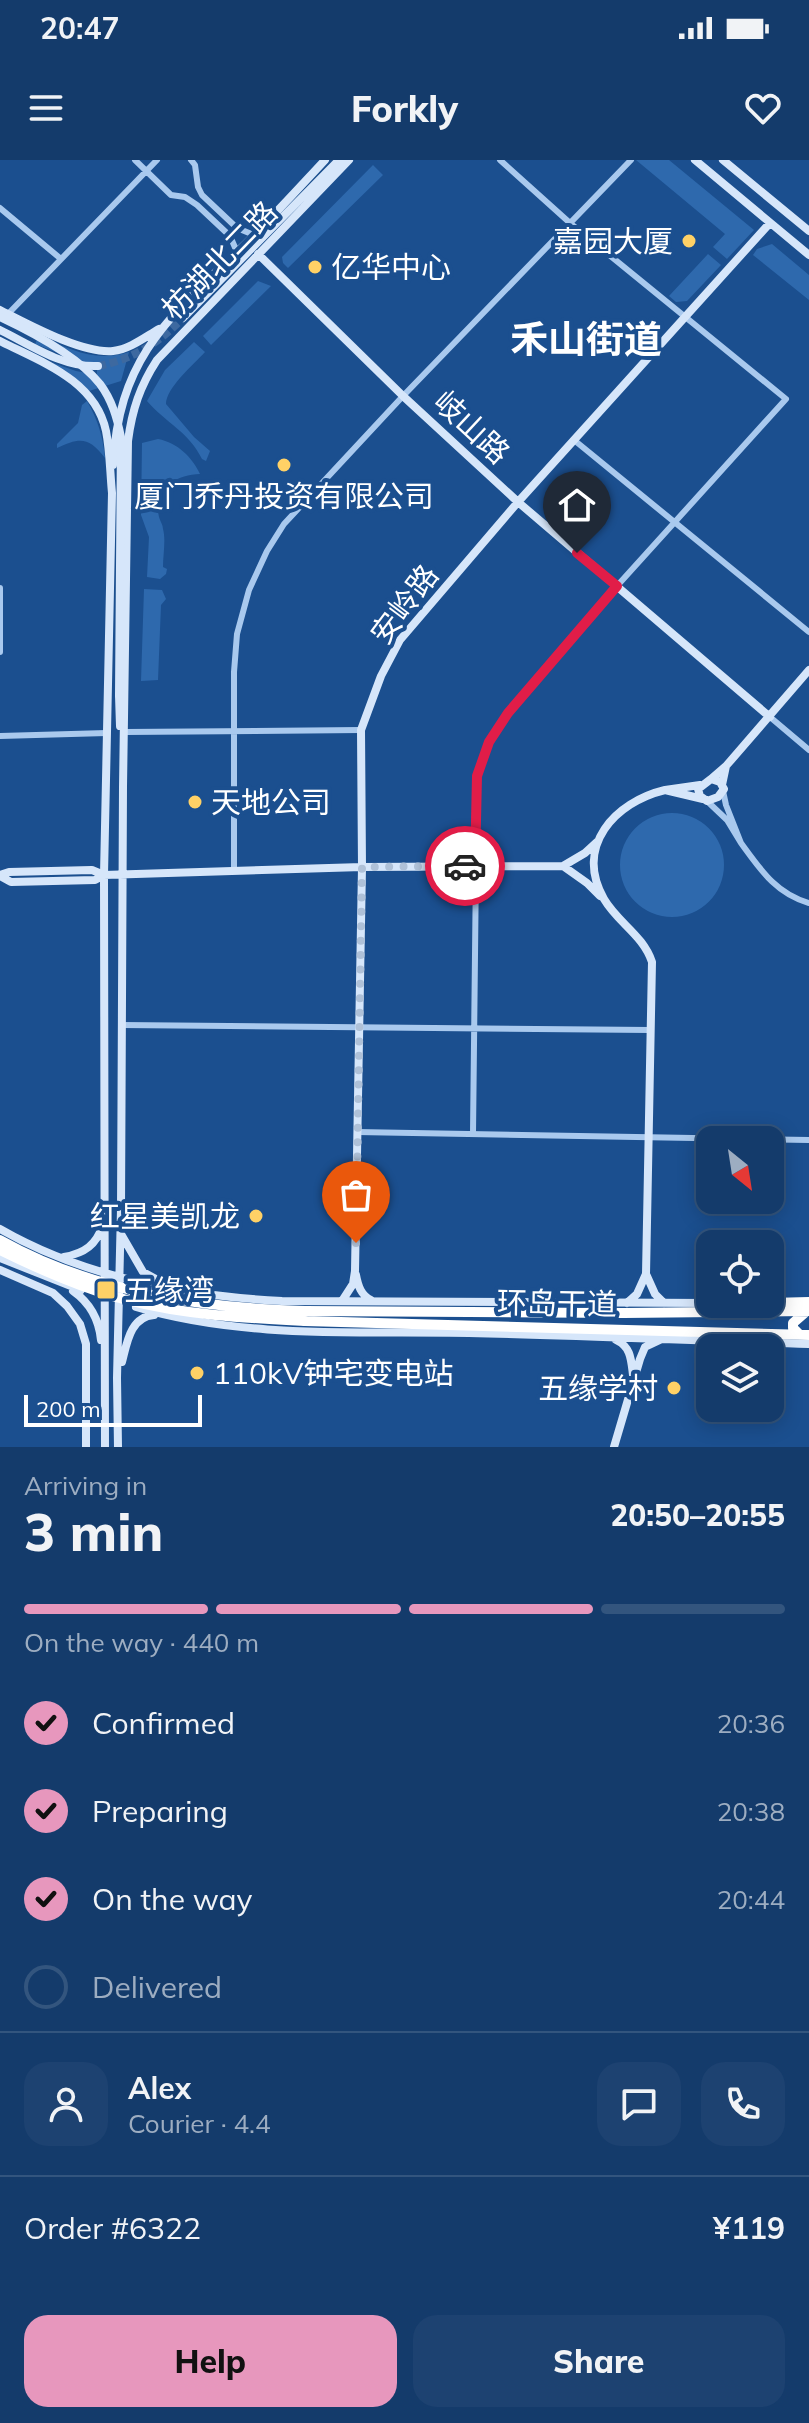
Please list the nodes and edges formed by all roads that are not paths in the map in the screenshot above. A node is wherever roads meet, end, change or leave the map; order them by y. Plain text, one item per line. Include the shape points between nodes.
1 (135, 160) edge
2 (157, 160) edge
3 (191, 160) edge
4 (325, 160) edge
5 (339, 160) edge
6 (349, 160) edge
7 (500, 160) edge
8 (631, 160) edge
9 (695, 160) edge
10 (723, 160) edge
11 (146, 172) junction
12 (198, 187) junction
13 (185, 197) junction
14 (0, 208) edge
15 (570, 223) junction
16 (769, 224) junction
17 (809, 231) edge
18 (254, 235) junction
19 (237, 252) junction
20 (258, 254) junction
21 (809, 255) edge
22 (61, 259) junction
23 (3, 314) edge
24 (686, 316) junction
25 (183, 318) tunnel mouth
26 (163, 326) junction
27 (0, 330) edge
28 (0, 341) edge
29 (98, 366) tunnel mouth
30 (403, 396) junction
31 (574, 440) junction
32 (112, 493) junction
33 (518, 502) junction
34 (674, 522) junction
35 (617, 586) junction
36 (0, 588) edge
37 (809, 632) edge
38 (0, 652) edge
39 (809, 670) edge
40 (770, 717) junction
41 (361, 730) junction
42 (125, 732) junction
43 (234, 732) junction
44 (107, 733) junction
45 (0, 736) edge
46 (809, 750) edge
47 (726, 766) junction
48 (711, 779) junction
49 (700, 785) junction
50 (123, 787) junction
51 (723, 788) junction
52 (665, 790) junction
53 (705, 800) junction
54 (598, 841) junction
55 (741, 843) junction
56 (475, 866) junction
57 (563, 866) junction
58 (362, 867) junction
59 (234, 871) junction
60 (123, 874) junction
61 (104, 875) junction
62 (0, 876) edge
63 (604, 900) junction
64 (809, 903) edge
65 (121, 1025) junction
66 (359, 1026) junction
67 (474, 1028) junction
68 (650, 1030) junction
69 (357, 1132) junction
70 (473, 1134) junction
71 (648, 1138) junction
72 (809, 1140) edge
73 (105, 1216) junction
74 (0, 1229) edge
75 (120, 1233) junction
76 (0, 1240) edge
77 (0, 1250) edge
78 (62, 1257) junction
79 (0, 1258) edge
80 (0, 1270) edge
81 (355, 1271) junction
82 (106, 1272) junction
83 (646, 1274) junction
84 (120, 1276) junction
85 (66, 1285) junction
86 (182, 1290) junction
87 (105, 1297) junction
88 (342, 1301) junction
89 (375, 1301) junction
90 (120, 1302) junction
91 (626, 1303) junction
92 (664, 1303) junction
93 (696, 1303) edge
94 (784, 1303) edge
95 (809, 1306) edge
96 (784, 1307) edge
97 (696, 1312) edge
98 (161, 1314) junction
99 (305, 1316) junction
100 (759, 1318) edge
101 (757, 1333) junction
102 (804, 1334) edge
103 (609, 1337) junction
104 (662, 1339) junction
105 (809, 1344) edge
106 (104, 1374) junction
107 (633, 1375) junction
108 (117, 1378) junction
109 (86, 1447) edge
110 (105, 1447) edge
111 (118, 1447) edge
112 (614, 1447) edge

1 - 11 street
2 - 11 street
3 - 12 street
4 - 18 main road, 枋湖北二路
5 - 25 main road
6 - 20 main road, 枋湖北二路
7 - 15 street
8 - 15 street
9 - 16 main road
10 - 17 main road
11 - 13 street via 171,195
11 - 22 street
12 - 13 street
12 - 18 street via 237,228
13 - 19 street via 230,236
14 - 22 street
15 - 24 street
15 - 30 street
16 - 21 main road
16 - 24 main road, 安岭路
18 - 19 main road, 枋湖北二路
19 - 26 main road, 枋湖北二路
20 - 30 main road, 岐山路
20 - 42 main road, 枋湖北二路 via 157,360 131,414
22 - 23 street
23 - 26 main road via 55,337 113,351
23 - 50 main road, bridge via 90,373 117,418
24 - 31 main road, 安岭路
24 - 34 street via 786,399
26 - 32 main road via 125,391 115,435
27 - 29 main road via 65,362
28 - 32 main road via 68,376 89,396 106,431
30 - 33 main road, 岐山路
30 - 43 street via 284,524 267,551 237,634
31 - 33 main road, 安岭路
31 - 34 street
32 - 44 main road
33 - 35 main road, 岐山路
33 - 41 main road, 安岭路 via 400,640
34 - 35 street
34 - 37 street
35 - 40 main road, 岐山路
35 - 56 street via 489,742 477,776
36 - 38 street
39 - 40 main road
40 - 46 street, 岐山路
40 - 47 main road
41 - 43 street
41 - 58 main road, 安岭路
42 - 43 street
42 - 50 main road, 枋湖北二路
43 - 59 street
44 - 45 street
44 - 61 main road
47 - 48 main road
47 - 51 main road
48 - 49 main road
48 - 51 main road
49 - 52 main road
49 - 53 main road via 698,792
50 - 60 main road
51 - 53 main road via 714,800
51 - 55 street
52 - 53 main road
52 - 54 main road via 627,805
53 - 55 street via 727,820
54 - 57 main road
54 - 63 main road via 594,864
55 - 64 street via 772,882 791,898
56 - 57 main road
56 - 58 main road
56 - 67 street
57 - 63 main road
58 - 59 main road
58 - 66 main road, 安岭路
59 - 60 main road
60 - 61 main road
60 - 65 main road
61 - 62 main road via 92,870
61 - 73 main road
63 - 68 main road via 648,951 653,973
65 - 66 street
65 - 75 main road
66 - 67 street
66 - 69 main road, 安岭路
67 - 68 street
67 - 70 street
68 - 71 main road
69 - 70 street
69 - 81 main road, 安岭路
70 - 71 street
71 - 72 street
71 - 83 main road
73 - 78 main road via 90,1248
73 - 82 main road
74 - 78 main road
75 - 84 main road
75 - 86 main road via 143,1272
76 - 99 highway, bridge via 119,1287 190,1303
77 - 99 highway, bridge via 125,1299 192,1312
78 - 82 main road
79 - 85 main road
80 - 109 main road via 53,1293 80,1324 86,1344
81 - 88 main road
81 - 89 main road via 358,1287
82 - 84 main road
82 - 87 main road
83 - 91 main road
83 - 92 main road
84 - 86 main road
84 - 90 main road
85 - 87 main road
85 - 106 main road via 95,1314
86 - 88 main road via 242,1299
87 - 90 main road
87 - 106 main road
88 - 89 main road
89 - 91 main road
90 - 98 main road
90 - 108 main road
91 - 92 main road
92 - 93 main road
94 - 95 highway
95 - 96 highway, 环岛干道
95 - 102 highway via 793,1323
97 - 99 highway, 环岛干道
98 - 103 main road via 270,1330
98 - 108 main road via 134,1325
99 - 101 highway, 环岛干道
100 - 101 highway
101 - 102 highway, 环岛干道
103 - 104 main road
103 - 107 main road via 630,1352
104 - 105 main road
104 - 107 main road via 645,1347
106 - 110 main road
107 - 112 main road
108 - 111 main road

